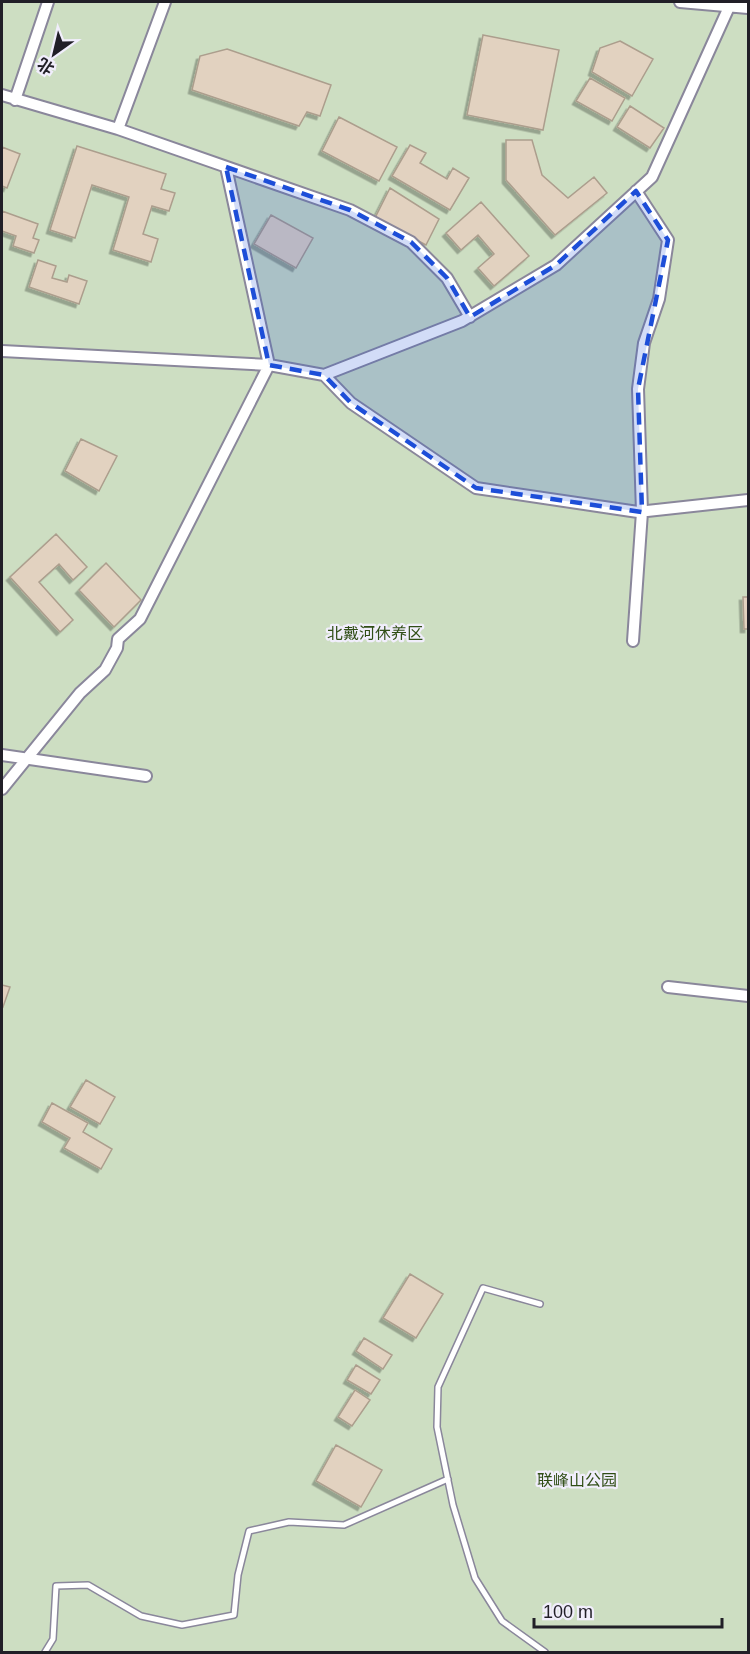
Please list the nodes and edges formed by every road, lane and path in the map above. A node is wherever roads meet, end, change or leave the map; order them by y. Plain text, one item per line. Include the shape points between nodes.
1 (48, 2) edge
2 (165, 2) edge
3 (680, 2) edge
4 (729, 7) junction
5 (748, 8) edge
6 (2, 95) edge
7 (15, 100) junction
8 (118, 129) junction
9 (226, 167) junction
10 (636, 191) junction
11 (470, 317) junction
12 (2, 351) edge
13 (269, 364) junction
14 (324, 375) junction
15 (748, 500) edge
16 (642, 512) junction
17 (633, 641) dead end
18 (2, 754) edge
19 (27, 758) junction
20 (146, 776) dead end
21 (2, 789) edge
22 (668, 987) dead end
23 (748, 996) edge
24 (540, 1304) dead end
25 (448, 1479) junction
26 (45, 1653) edge
27 (545, 1653) edge

1 - 7 street
2 - 8 street
3 - 4 street
4 - 5 street
4 - 10 street via 652,177
6 - 7 street
7 - 8 street
8 - 9 street
9 - 11 street via 350,210 411,242 447,278
9 - 13 street
10 - 11 street via 556,265
10 - 16 street via 668,240 659,299 644,343 638,389
11 - 14 street
12 - 13 street
13 - 14 street
13 - 19 street via 140,619 118,639 105,670 80,693
14 - 16 street via 351,403 476,489
15 - 16 street
16 - 17 street
18 - 19 street
19 - 20 street
19 - 21 street
22 - 23 street
24 - 25 lane via 483,1288 438,1387 437,1427
25 - 26 lane via 344,1525 289,1522 249,1531 238,1575 234,1615 182,1625 141,1616 88,1585 56,1586 53,1639
25 - 27 lane via 475,1578 502,1621

